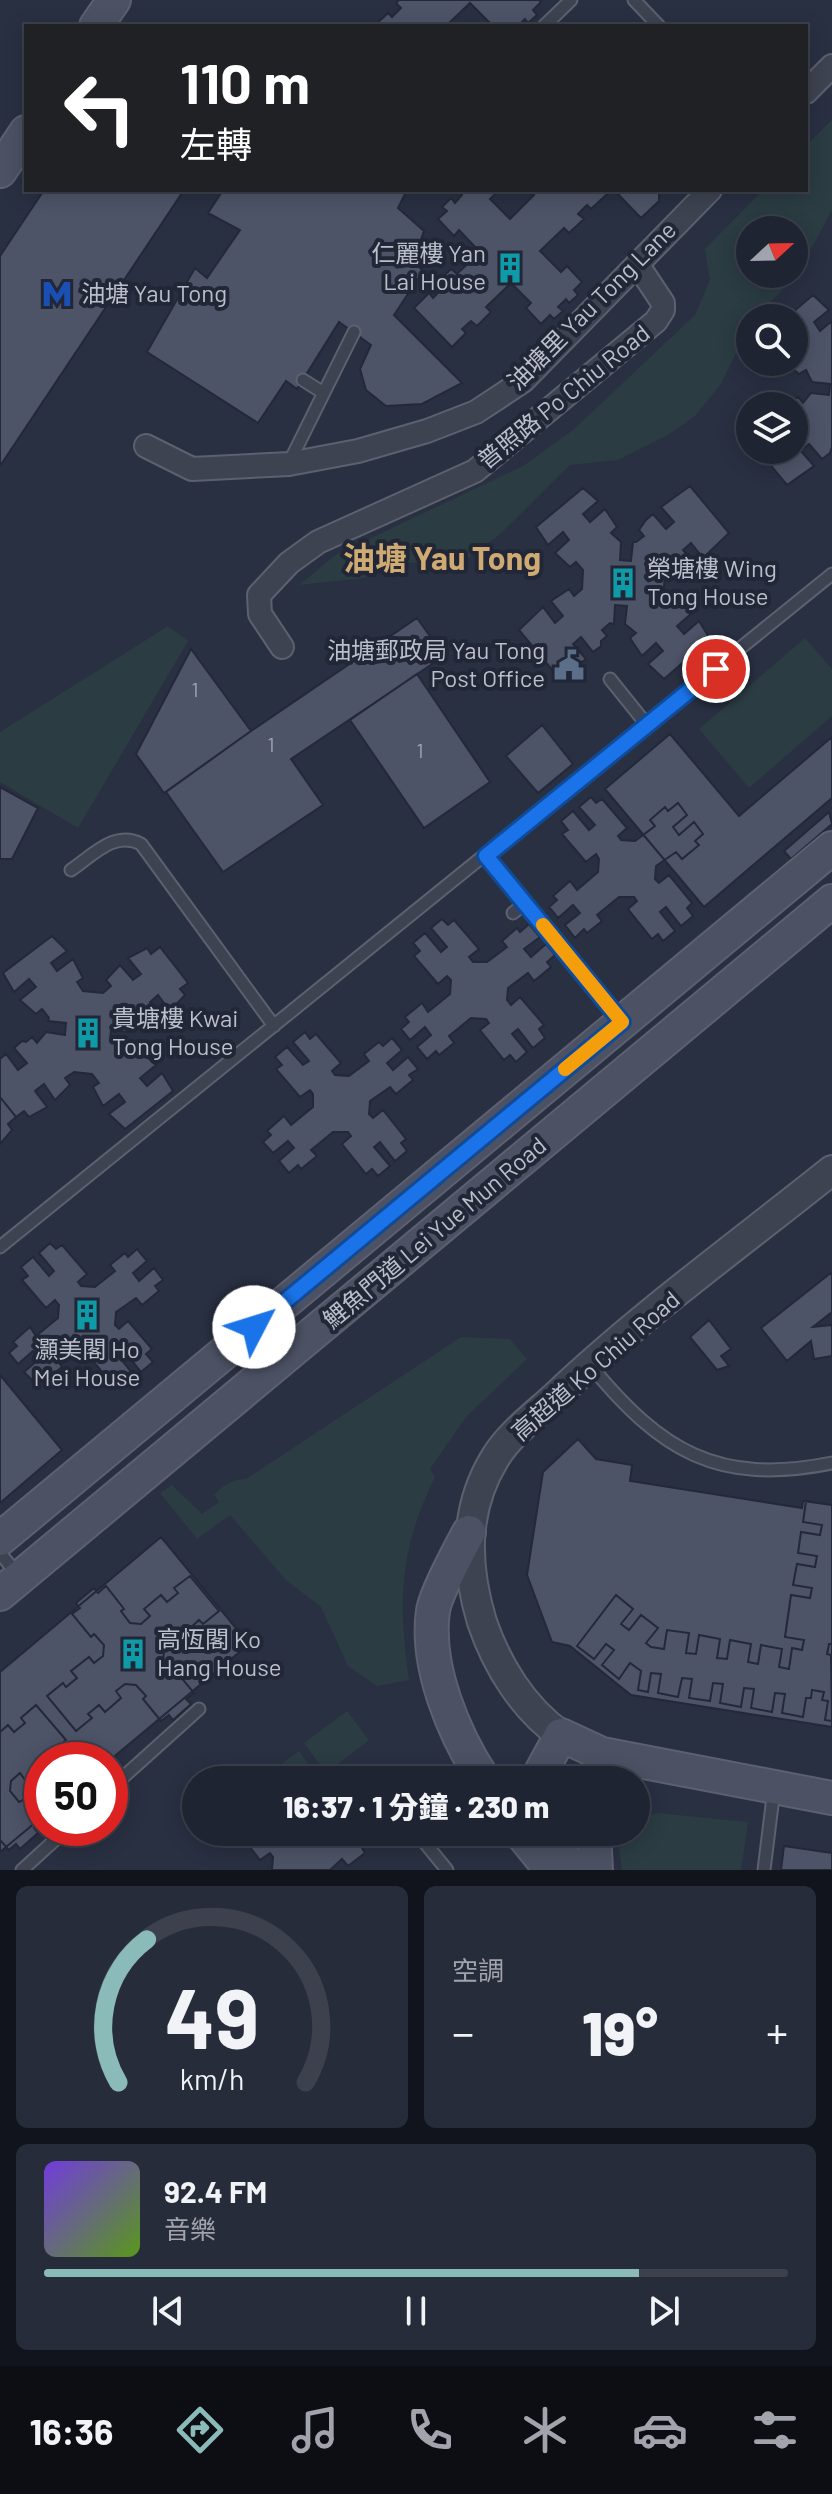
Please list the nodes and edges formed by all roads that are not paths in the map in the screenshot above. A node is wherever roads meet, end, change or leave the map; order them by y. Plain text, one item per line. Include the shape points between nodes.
1 (114, 0) edge
2 (571, 0) edge
3 (634, 0) edge
4 (97, 24) edge
5 (546, 24) edge
6 (657, 24) edge
7 (832, 66) edge
8 (808, 90) edge
9 (24, 135) edge
10 (0, 171) edge
11 (708, 192) edge
12 (637, 264) junction
13 (354, 332) dead end
14 (303, 380) dead end
15 (322, 392) junction
16 (146, 446) dead end
17 (289, 464) junction
18 (832, 574) edge
19 (282, 647) dead end
20 (610, 679) dead end
21 (647, 725) junction
22 (832, 848) edge
23 (486, 856) junction
24 (71, 870) dead end
25 (832, 901) edge
26 (525, 903) junction
27 (513, 913) dead end
28 (622, 1022) junction
29 (274, 1026) junction
30 (832, 1170) edge
31 (0, 1247) edge
32 (590, 1364) junction
33 (832, 1463) edge
34 (469, 1532) junction
35 (0, 1539) edge
36 (0, 1553) edge
37 (10, 1586) edge
38 (199, 1709) dead end
39 (561, 1735) junction
40 (475, 1766) edge
41 (544, 1766) edge
42 (681, 1770) junction
43 (128, 1773) edge
44 (650, 1780) edge
45 (774, 1788) junction
46 (832, 1798) edge
47 (48, 1846) edge
48 (427, 1846) edge
49 (531, 1846) edge
50 (557, 1846) edge
51 (595, 1846) edge
52 (22, 1870) edge
53 (447, 1870) edge
54 (551, 1870) edge
55 (574, 1870) edge
56 (596, 1870) edge
57 (764, 1870) edge

1 - 4 main road
2 - 5 lane
3 - 6 lane
7 - 8 street
9 - 10 main road
11 - 12 street, 油塘里 Yau Tong Lane
12 - 17 street, 油塘里 Yau Tong Lane via 523,381 476,412 372,447
12 - 19 street, 普照路 Po Chiu Road via 663,303 656,321 475,471 318,542 289,563 259,595 260,614
13 - 15 lane
14 - 15 lane
15 - 17 lane
16 - 17 street, 油塘里 Yau Tong Lane via 192,469
18 - 21 lane
20 - 21 lane
21 - 23 lane
22 - 28 main road, 鯉魚門道 Lei Yue Mun Road
23 - 26 lane
23 - 29 lane
24 - 29 lane via 115,840 130,838 141,844
25 - 37 main road, 鯉魚門道 Lei Yue Mun Road
26 - 27 lane
26 - 28 lane
28 - 35 main road, 鯉魚門道 Lei Yue Mun Road
29 - 31 lane
30 - 32 street, 高超道 Ko Chiu Road
32 - 33 lane via 647,1427 694,1454 771,1471
32 - 34 street, 高超道 Ko Chiu Road via 496,1456
34 - 39 street, 高超道 Ko Chiu Road via 472,1591 486,1634 520,1696
34 - 40 main road via 432,1609 445,1701
36 - 37 lane
38 - 43 lane
39 - 41 main road
39 - 42 main road via 602,1754
42 - 44 main road
42 - 45 main road
45 - 46 main road
45 - 57 lane
47 - 52 lane
48 - 53 lane
49 - 54 main road
50 - 55 main road
51 - 56 main road

